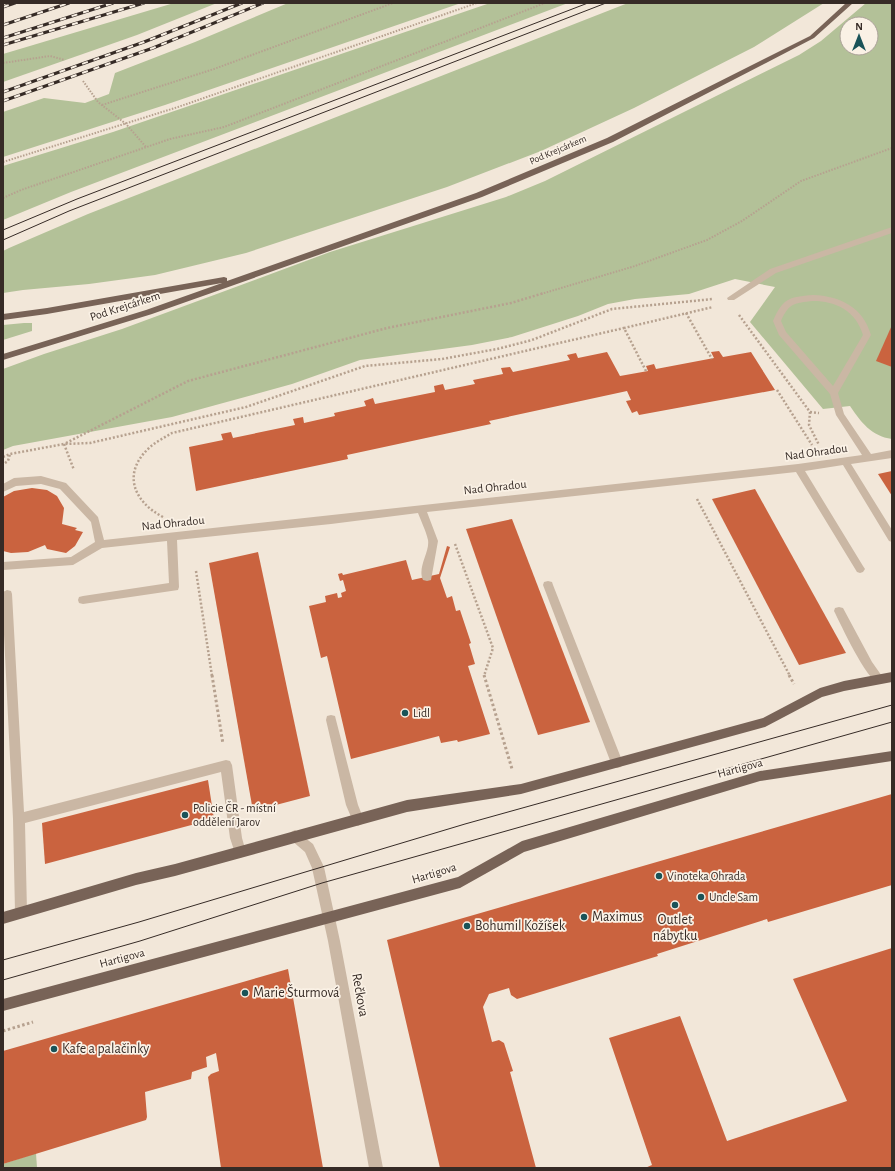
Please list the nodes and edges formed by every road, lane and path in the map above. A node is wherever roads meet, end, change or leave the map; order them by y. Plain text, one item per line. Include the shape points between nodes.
1 (393, 3) edge
2 (477, 3) edge
3 (545, 3) edge
4 (850, 3) edge
5 (65, 60) dead end
6 (3, 63) edge
7 (82, 81) dead end
8 (102, 105) junction
9 (126, 124) junction
10 (146, 147) junction
11 (892, 148) edge
12 (3, 162) edge
13 (3, 198) edge
14 (892, 230) edge
15 (253, 274) junction
16 (732, 300) junction
17 (686, 313) junction
18 (3, 317) edge
19 (624, 328) junction
20 (3, 357) edge
21 (712, 359) dead end
22 (646, 371) dead end
23 (777, 390) dead end
24 (834, 394) junction
25 (64, 444) junction
26 (814, 447) dead end
27 (10, 454) junction
28 (892, 454) edge
29 (3, 457) edge
30 (869, 458) junction
31 (845, 461) junction
32 (3, 464) edge
33 (827, 464) junction
34 (798, 468) junction
35 (686, 479) junction
36 (3, 488) edge
37 (421, 509) junction
38 (169, 518) dead end
39 (194, 534) junction
40 (172, 536) junction
41 (892, 538) edge
42 (454, 543) dead end
43 (100, 544) junction
44 (3, 566) edge
45 (860, 569) dead end
46 (427, 577) dead end
47 (548, 585) dead end
48 (7, 594) dead end
49 (83, 600) dead end
50 (839, 611) dead end
51 (892, 676) edge
52 (879, 679) junction
53 (803, 702) junction
54 (331, 720) dead end
55 (892, 756) edge
56 (617, 763) junction
57 (226, 765) junction
58 (521, 789) junction
59 (19, 819) junction
60 (358, 820) junction
61 (295, 836) junction
62 (240, 852) junction
63 (21, 912) junction
64 (3, 918) edge
65 (330, 918) junction
66 (3, 1005) edge
67 (376, 1168) edge

1 - 8 path via 214,70
2 - 9 path
3 - 10 path via 224,127
4 - 15 main road, Pod Krejcárkem via 812,37 610,140 479,195
5 - 6 path via 50,56
7 - 8 path
8 - 9 path
9 - 10 path
9 - 12 path
10 - 13 path
11 - 25 path via 801,181 742,221 707,240 635,266 511,302 387,328 188,381
14 - 16 street via 773,271
15 - 18 main road, Pod Krejcárkem
15 - 20 main road, Pod Krejcárkem via 149,312
16 - 17 path
16 - 25 path via 616,308 532,340 497,349 447,359 359,367 250,406 90,443
16 - 33 path via 740,315 810,412 807,418 809,427
17 - 19 path
17 - 21 path
19 - 22 path
19 - 38 path via 172,433 146,451 138,462 134,475 134,488 140,500 149,509
23 - 26 path
24 - 24 street via 782,333 777,321 782,308 791,302 817,296 834,300 849,308 862,320 867,335
24 - 30 street via 840,415
25 - 27 path
27 - 29 path
27 - 32 path via 8,461
28 - 30 street, Nad Ohradou
30 - 31 street, Nad Ohradou
31 - 33 street, Nad Ohradou
31 - 41 street
33 - 34 street, Nad Ohradou
34 - 35 street, Nad Ohradou
34 - 45 street
35 - 37 street, Nad Ohradou
35 - 53 path
36 - 43 street via 14,482 41,480 63,486 95,520
37 - 39 street, Nad Ohradou
37 - 46 street via 433,541
39 - 40 street, Nad Ohradou
39 - 57 path via 194,556
40 - 43 street, Nad Ohradou
40 - 49 street via 174,587
42 - 58 path via 492,648 484,675 509,761
43 - 44 street via 74,561
47 - 56 street
48 - 59 street
50 - 52 street
51 - 52 main road
52 - 53 main road via 820,693
53 - 56 main road via 765,722
54 - 60 street
55 - 65 main road, Hartigova via 760,776 522,847 460,882
56 - 58 main road
57 - 59 street
57 - 62 street
58 - 60 main road via 407,806
59 - 63 street
60 - 61 main road
61 - 62 main road
61 - 65 street, Rečkova via 315,857
62 - 63 main road
63 - 64 main road
65 - 66 main road, Hartigova
65 - 67 street, Rečkova

